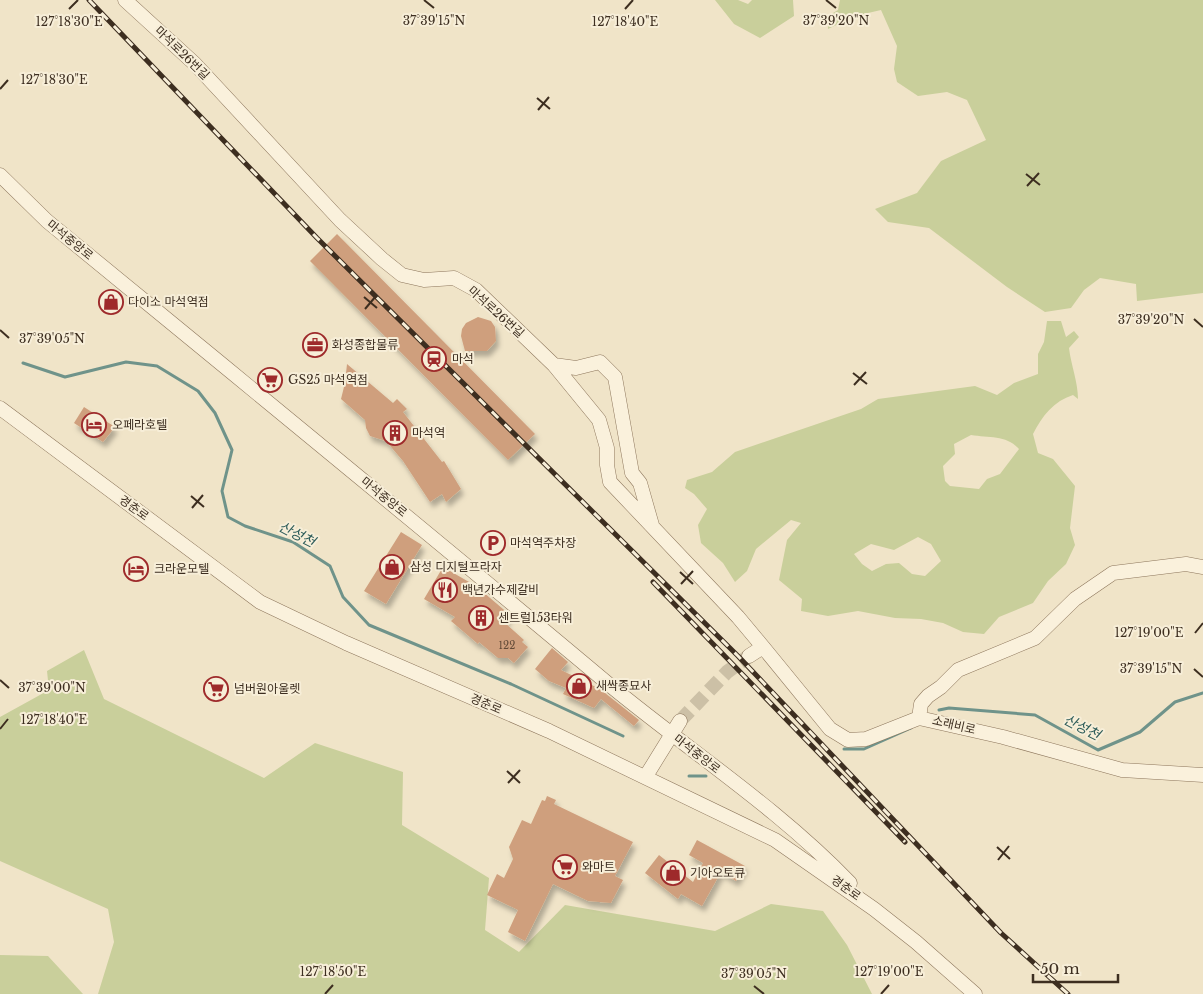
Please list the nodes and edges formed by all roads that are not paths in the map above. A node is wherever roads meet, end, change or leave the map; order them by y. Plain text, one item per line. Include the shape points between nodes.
1 (125, 0) edge
2 (0, 175) edge
3 (554, 365) junction
4 (0, 408) edge
5 (652, 525) junction
6 (1202, 563) edge
7 (763, 647) junction
8 (749, 656) tunnel mouth
9 (919, 718) junction
10 (680, 721) tunnel mouth
11 (671, 733) junction
12 (1203, 775) edge
13 (646, 776) junction
14 (772, 813) junction
15 (775, 840) junction
16 (874, 909) junction
17 (975, 994) edge

1 - 3 street, 마석로26번길 via 195,64 340,220 382,259 402,275 424,280 454,278 476,290
2 - 11 street, 마석중앙로 via 47,221
3 - 5 street, 마석로26번길 via 599,420 607,448 610,482
3 - 5 street via 576,368 600,362 615,377 632,473 640,482
4 - 13 street, 경춘로 via 260,602
5 - 7 street, 마석로26번길
6 - 9 street via 1113,573 1075,599 1035,638 958,670 921,704
7 - 8 street
7 - 9 street, 소래비로 via 830,730 839,736 848,740 866,739
9 - 12 street, 소래비로 via 1004,737 1122,770
10 - 11 street
11 - 13 street
11 - 14 street, 마석중앙로
13 - 15 street, 경춘로
14 - 15 street
14 - 16 street, 마석중앙로 via 828,860
15 - 16 street, 경춘로
16 - 17 street, 경춘로

